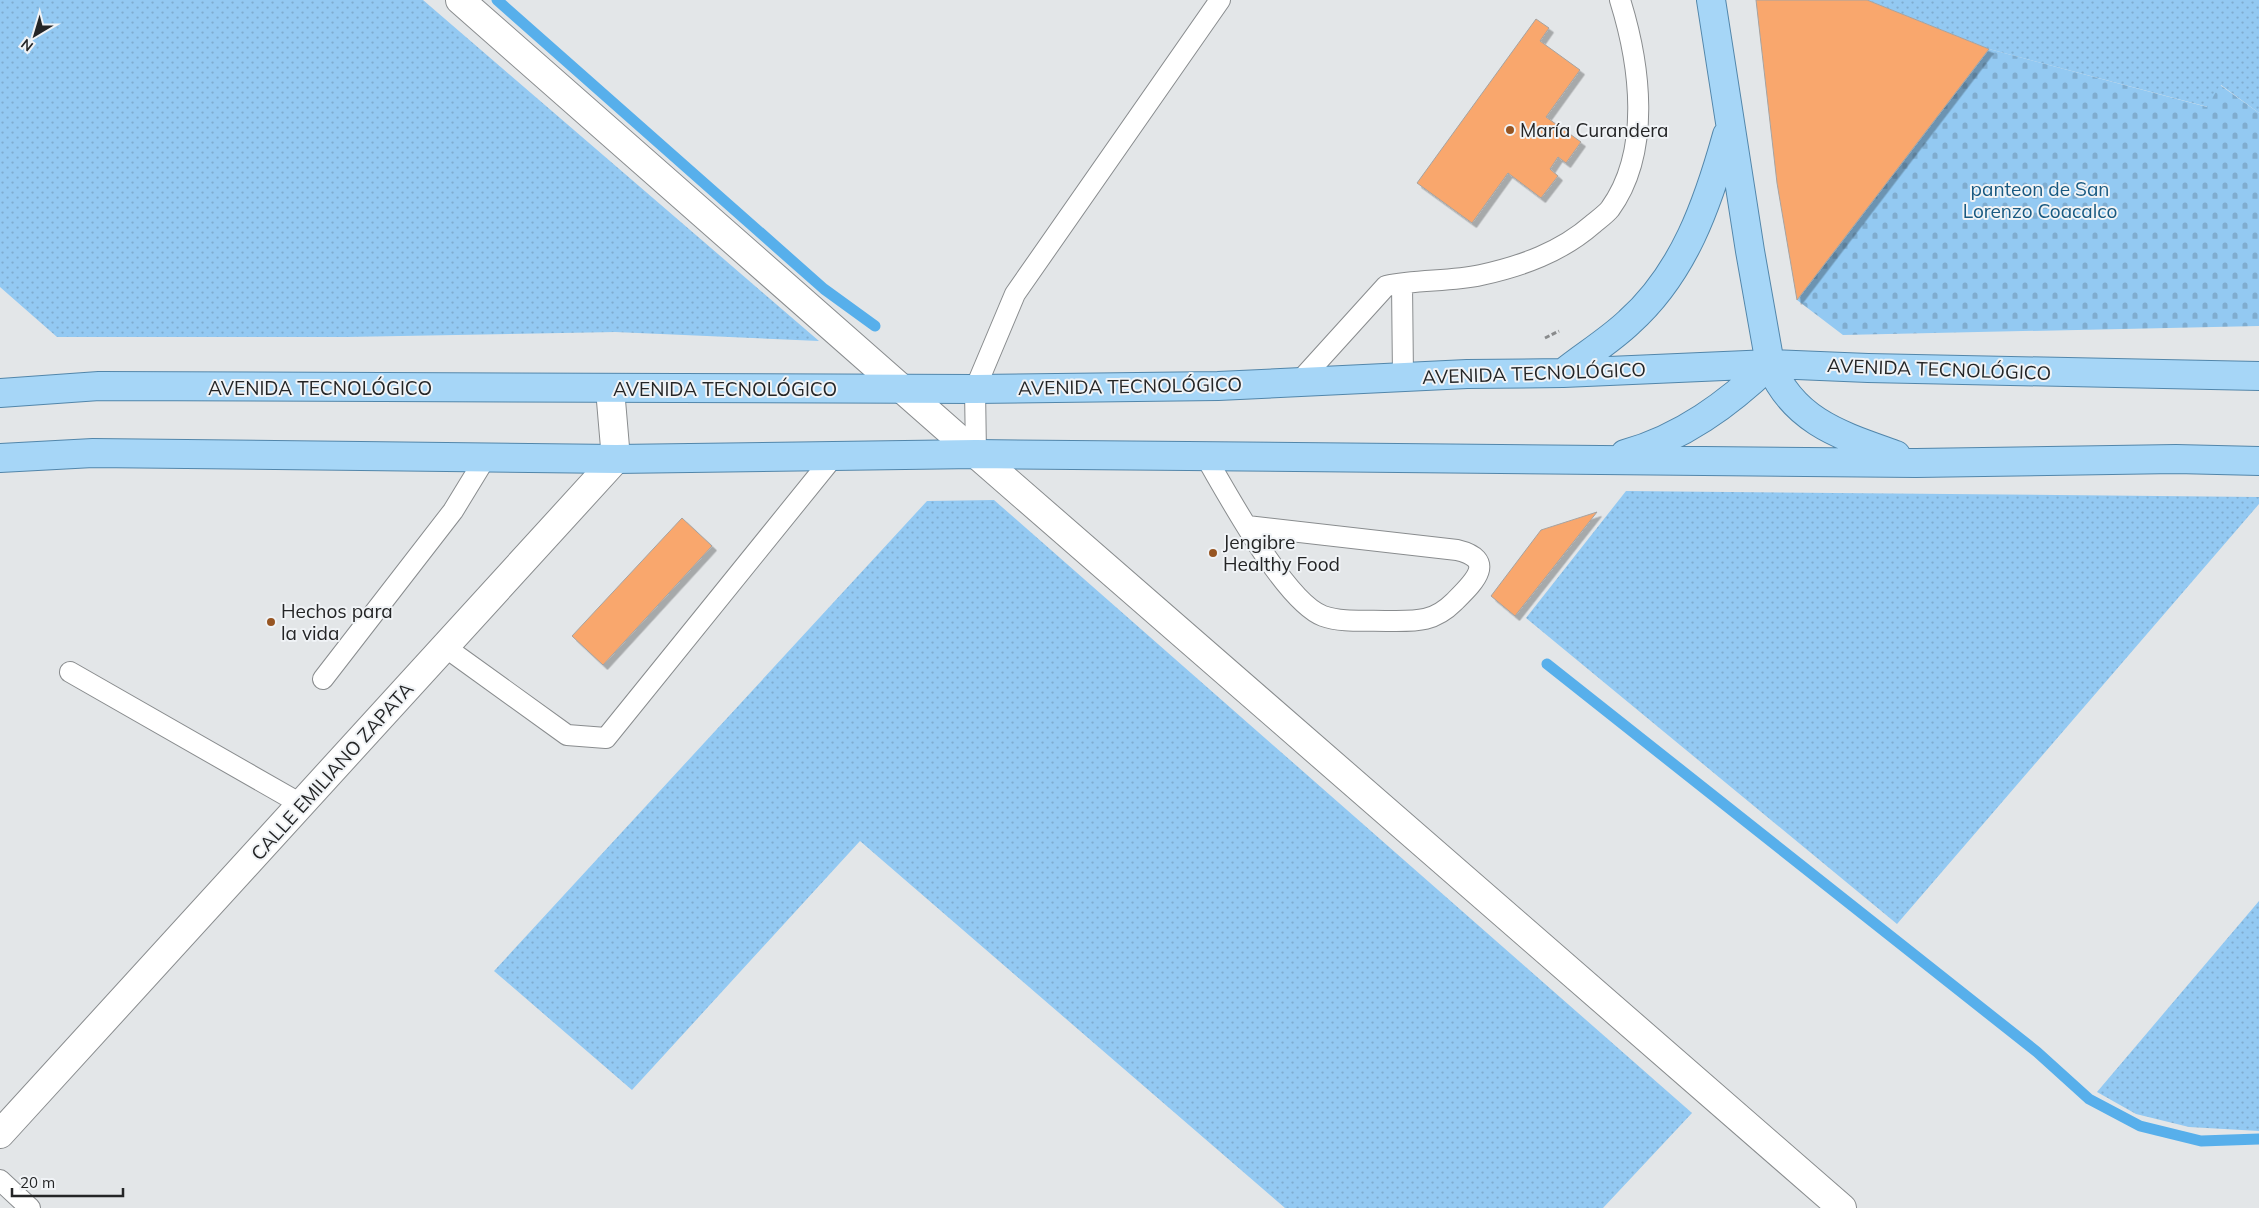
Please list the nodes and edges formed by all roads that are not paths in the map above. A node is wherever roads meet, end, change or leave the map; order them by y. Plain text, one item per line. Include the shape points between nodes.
1 (460, 0) edge
2 (1220, 0) edge
3 (1620, 0) edge
4 (1711, 0) edge
5 (1730, 126) junction
6 (1402, 284) junction
7 (1770, 364) junction
8 (1563, 374) junction
9 (2259, 376) edge
10 (1403, 377) junction
11 (1298, 382) junction
12 (902, 388) junction
13 (610, 389) junction
14 (975, 389) junction
15 (0, 393) edge
16 (976, 454) junction
17 (834, 456) junction
18 (1205, 456) junction
19 (486, 457) junction
20 (0, 458) edge
21 (616, 459) junction
22 (1597, 459) junction
23 (2259, 461) edge
24 (1916, 463) junction
25 (1248, 526) junction
26 (444, 647) junction
27 (70, 672) dead end
28 (323, 679) dead end
29 (301, 804) junction
30 (0, 1134) edge
31 (0, 1180) edge
32 (30, 1208) edge
33 (1842, 1208) edge

1 - 12 street
2 - 14 lane via 1015,294
3 - 6 lane via 1638,97 1637,136 1628,177 1609,210 1576,238 1542,257 1480,275
4 - 5 main road
5 - 7 main road
5 - 8 main road via 1701,215 1658,292 1630,322
6 - 10 lane
6 - 11 lane via 1381,289
7 - 8 main road, AVENIDA TECNOLÓGICO
7 - 9 main road, AVENIDA TECNOLÓGICO
7 - 22 main road via 1732,398 1682,431 1633,452
7 - 24 main road via 1787,394 1825,427
8 - 10 main road, AVENIDA TECNOLÓGICO
10 - 11 main road, AVENIDA TECNOLÓGICO
11 - 14 main road, AVENIDA TECNOLÓGICO
12 - 13 main road, AVENIDA TECNOLÓGICO
12 - 14 main road, AVENIDA TECNOLÓGICO
12 - 16 street
13 - 15 main road, AVENIDA TECNOLÓGICO via 99,386
13 - 21 street
14 - 16 lane
16 - 17 main road
16 - 18 main road
16 - 33 street
17 - 21 main road
17 - 26 lane via 606,738 567,735
18 - 22 main road
18 - 25 lane
19 - 20 main road via 93,453
19 - 21 main road
19 - 28 lane via 453,512
21 - 26 street, CALLE EMILIANO ZAPATA
22 - 24 main road
23 - 24 main road
25 - 25 lane via 1289,589 1321,616 1337,620 1424,621 1449,607 1474,582 1480,571 1478,560 1470,553 1457,550
26 - 29 street, CALLE EMILIANO ZAPATA
27 - 29 lane
29 - 30 street, CALLE EMILIANO ZAPATA
31 - 32 lane

